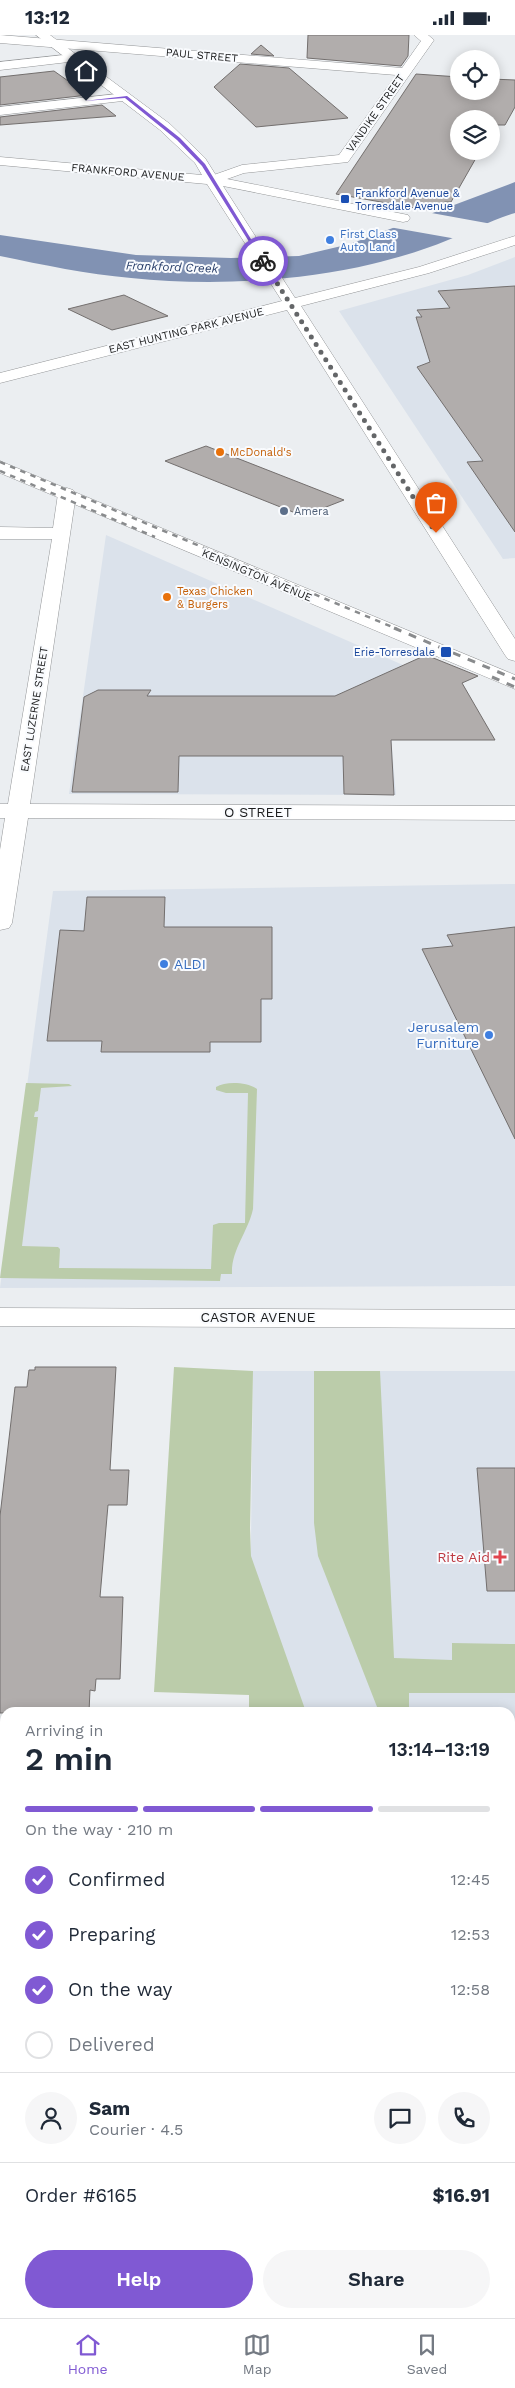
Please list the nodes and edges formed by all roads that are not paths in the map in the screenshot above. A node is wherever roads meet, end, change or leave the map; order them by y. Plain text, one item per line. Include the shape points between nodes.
1 (420, 35) edge
2 (0, 39) edge
3 (48, 39) edge
4 (73, 58) junction
5 (0, 66) edge
6 (404, 72) junction
7 (126, 97) junction
8 (0, 111) edge
9 (0, 161) edge
10 (213, 180) junction
11 (403, 218) dead end
12 (490, 234) dead end
13 (515, 239) edge
14 (289, 303) junction
15 (0, 378) edge
16 (0, 466) edge
17 (67, 494) junction
18 (0, 533) edge
19 (62, 534) junction
20 (515, 655) edge
21 (515, 683) edge
22 (9, 811) edge
23 (515, 813) edge
24 (0, 923) edge
25 (0, 1317) edge
26 (515, 1319) edge

1 - 6 main road, VANDIKE STREET via 428,40
2 - 3 main road, PAUL STREET
3 - 4 main road
3 - 6 main road, PAUL STREET
4 - 5 main road
4 - 7 main road
6 - 10 main road, VANDIKE STREET via 344,159 242,169
7 - 8 main road
7 - 10 main road via 179,139
9 - 10 main road, FRANKFORD AVENUE
10 - 11 main road, FRANKFORD AVENUE
10 - 14 main road
12 - 13 main road
13 - 14 main road, EAST HUNTING PARK AVENUE via 424,270
14 - 15 main road, EAST HUNTING PARK AVENUE
14 - 20 main road
16 - 17 main road, KENSINGTON AVENUE
17 - 19 main road, EAST LUZERNE STREET
17 - 21 main road, KENSINGTON AVENUE
18 - 19 main road
19 - 22 main road, EAST LUZERNE STREET
22 - 23 main road, O STREET
22 - 24 main road, EAST LUZERNE STREET
25 - 26 main road, CASTOR AVENUE

